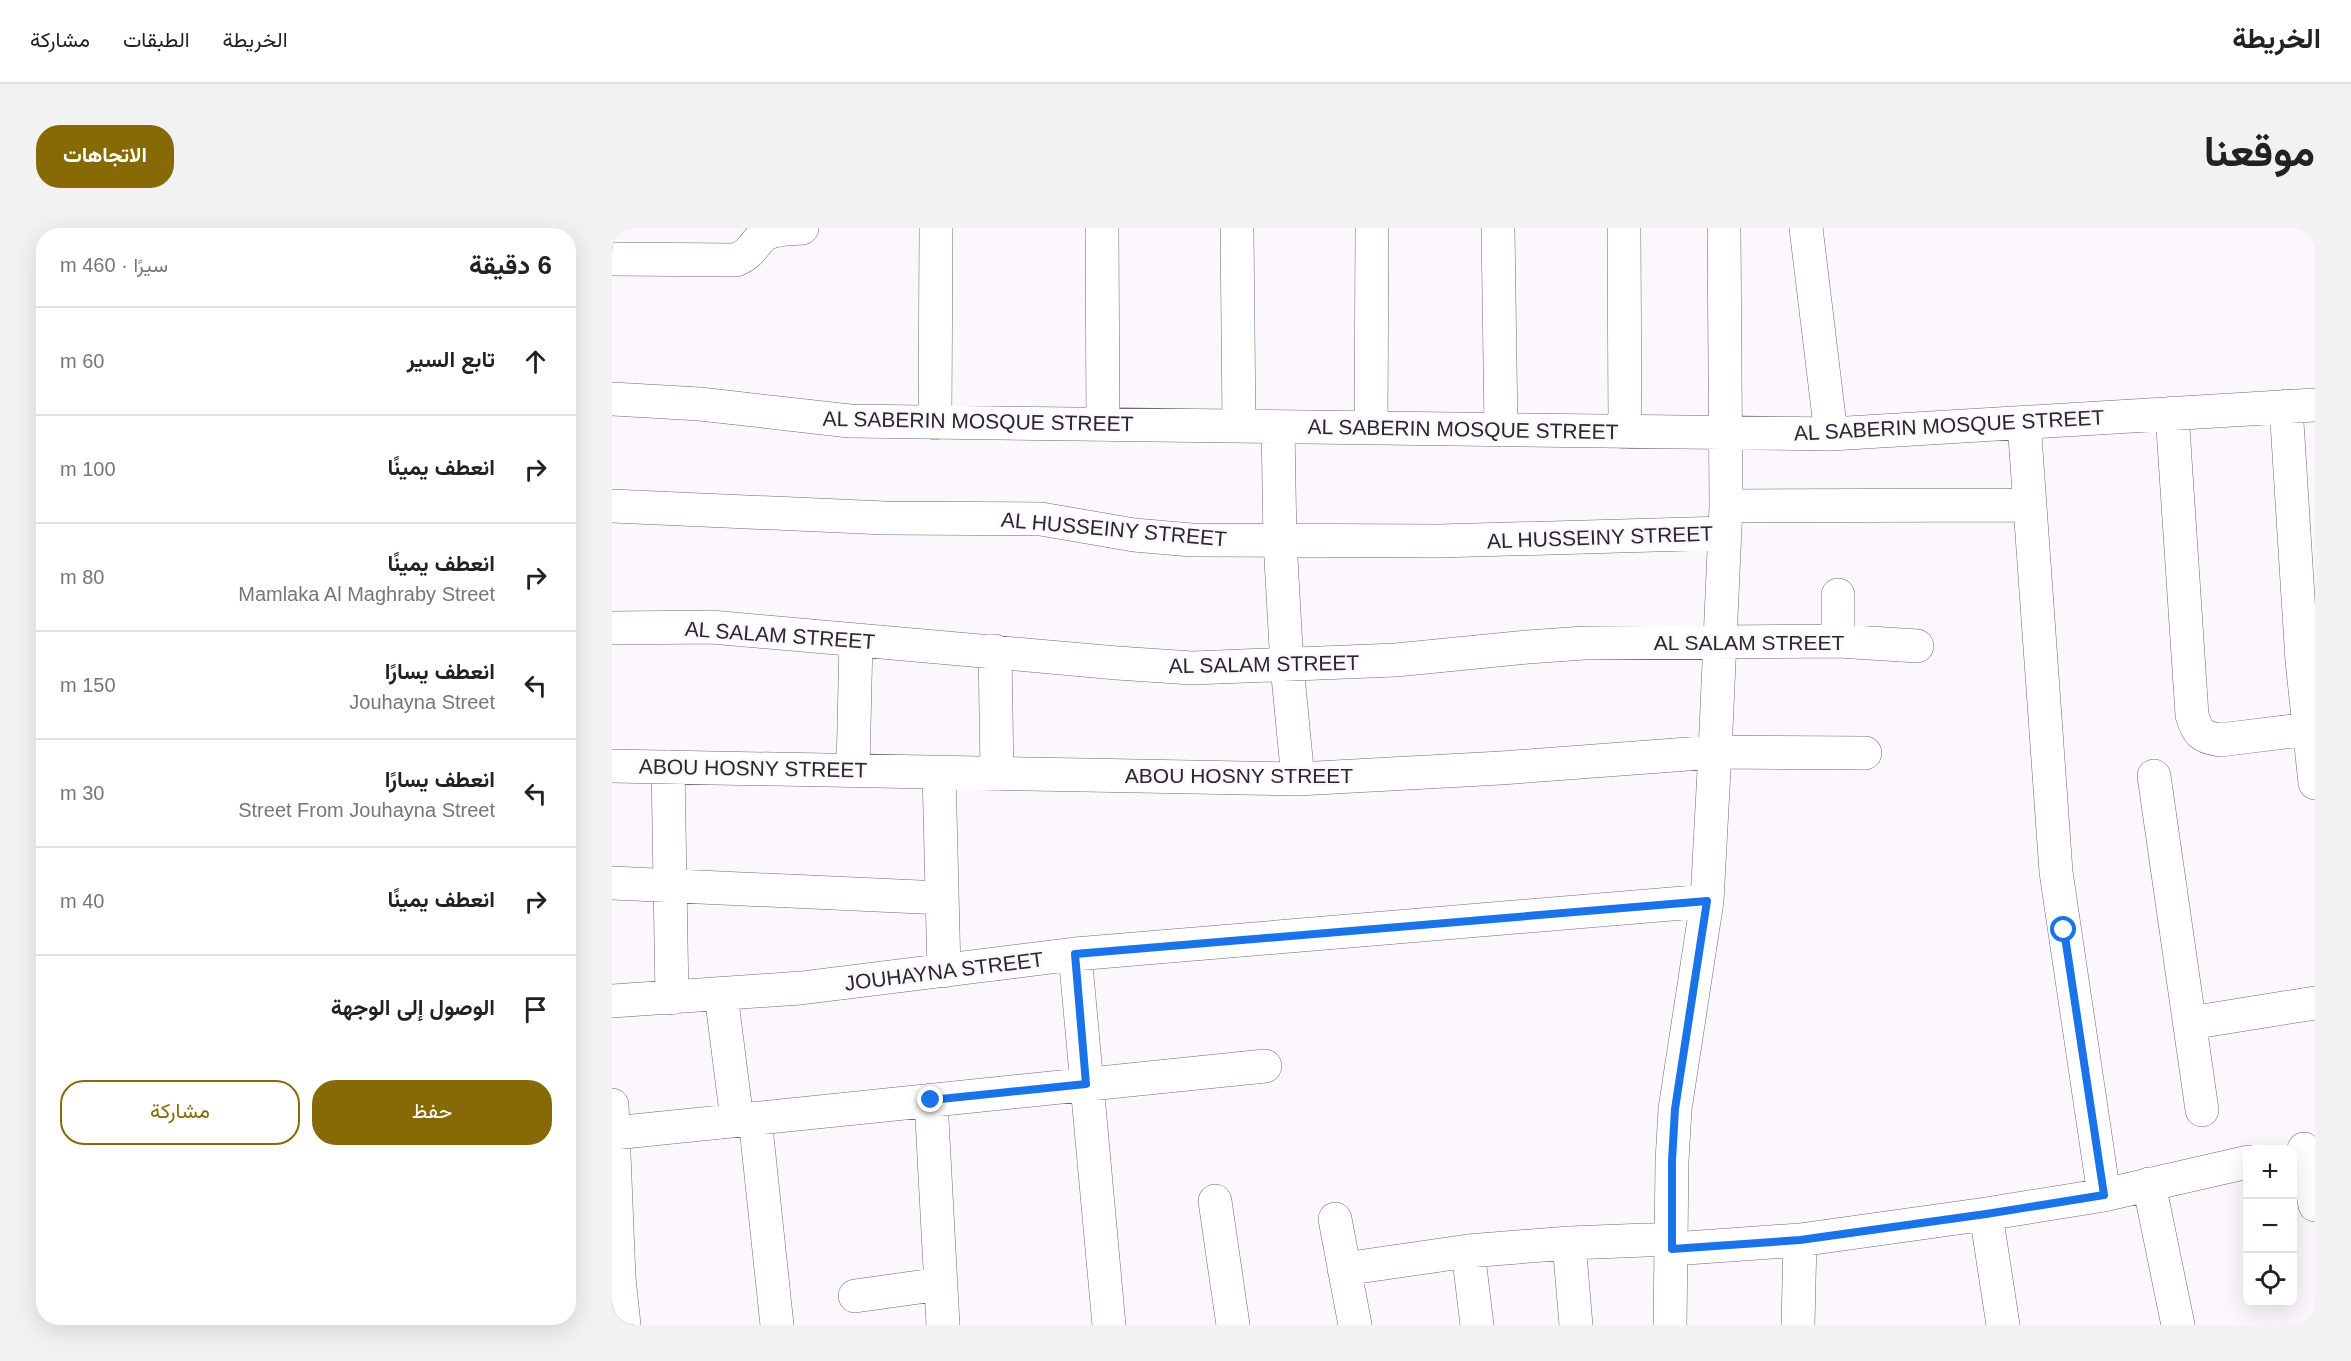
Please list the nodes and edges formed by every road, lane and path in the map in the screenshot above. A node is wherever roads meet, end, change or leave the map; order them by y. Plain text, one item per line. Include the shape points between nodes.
1 (802, 228) edge
2 (936, 228) edge
3 (1102, 228) edge
4 (1237, 228) edge
5 (1372, 228) edge
6 (1498, 228) edge
7 (1624, 228) edge
8 (1724, 228) edge
9 (1806, 228) edge
10 (612, 259) edge
11 (612, 399) edge
12 (2301, 406) edge
13 (2172, 413) junction
14 (2024, 422) junction
15 (935, 423) junction
16 (1103, 425) junction
17 (1239, 426) junction
18 (1278, 427) junction
19 (1371, 429) junction
20 (1501, 430) junction
21 (1625, 432) junction
22 (1726, 433) junction
23 (1831, 434) junction
24 (2029, 505) junction
25 (612, 506) edge
26 (1726, 520) junction
27 (1280, 541) junction
28 (1838, 595) dead end
29 (612, 628) edge
30 (856, 639) junction
31 (1838, 641) junction
32 (1720, 643) junction
33 (1917, 646) dead end
34 (995, 651) junction
35 (1287, 666) junction
36 (2309, 729) junction
37 (1715, 752) junction
38 (1865, 753) dead end
39 (612, 766) edge
40 (668, 767) junction
41 (853, 770) junction
42 (939, 772) junction
43 (997, 772) junction
44 (2154, 776) dead end
45 (1298, 779) junction
46 (2315, 783) edge
47 (612, 883) edge
48 (670, 884) junction
49 (942, 898) junction
50 (1707, 901) junction
51 (1075, 954) junction
52 (944, 971) junction
53 (721, 994) junction
54 (672, 998) junction
55 (612, 1001) edge
56 (2315, 1003) edge
57 (2190, 1023) junction
58 (1265, 1066) dead end
59 (1086, 1084) junction
60 (931, 1100) junction
61 (2202, 1110) dead end
62 (746, 1119) junction
63 (613, 1136) edge
64 (2304, 1149) edge
65 (2243, 1163) edge
66 (2149, 1184) junction
67 (2104, 1195) junction
68 (1215, 1201) dead end
69 (2315, 1205) edge
70 (1986, 1214) junction
71 (1335, 1219) dead end
72 (1800, 1240) junction
73 (1569, 1243) junction
74 (1672, 1244) junction
75 (1468, 1251) junction
76 (1344, 1269) junction
77 (616, 1278) edge
78 (941, 1284) junction
79 (855, 1296) dead end
80 (624, 1325) edge
81 (777, 1325) edge
82 (943, 1325) edge
83 (1109, 1325) edge
84 (1233, 1325) edge
85 (1355, 1325) edge
86 (1477, 1325) edge
87 (1576, 1325) edge
88 (1670, 1325) edge
89 (1798, 1325) edge
90 (2002, 1325) edge
91 (2178, 1325) edge

1 - 10 street via 775,229 748,255 736,260
2 - 15 street
3 - 16 street
4 - 17 street
5 - 19 street
6 - 20 street
7 - 21 street
8 - 22 street
9 - 23 street
11 - 15 street, AL SABERIN MOSQUE STREET via 700,404 850,421
12 - 13 street, AL SABERIN MOSQUE STREET
12 - 36 street
13 - 14 street, AL SABERIN MOSQUE STREET
13 - 36 street via 2196,730 2207,738 2220,740
14 - 23 street, AL SABERIN MOSQUE STREET
14 - 24 street
15 - 16 street, AL SABERIN MOSQUE STREET
16 - 17 street, AL SABERIN MOSQUE STREET
17 - 18 street, AL SABERIN MOSQUE STREET
18 - 19 street, AL SABERIN MOSQUE STREET
18 - 27 street
19 - 20 street, AL SABERIN MOSQUE STREET
20 - 21 street, AL SABERIN MOSQUE STREET
21 - 22 street, AL SABERIN MOSQUE STREET
22 - 23 street, AL SABERIN MOSQUE STREET
22 - 26 street
24 - 26 street, AL HUSSEINY STREET
24 - 67 street via 2056,872
25 - 27 street, AL HUSSEINY STREET via 885,518 1041,519 1134,535
26 - 27 street, AL HUSSEINY STREET via 1440,541
26 - 32 street
27 - 35 street
28 - 31 street
29 - 30 street, AL SALAM STREET via 711,627
30 - 34 street, AL SALAM STREET
30 - 41 street
31 - 32 street, AL SALAM STREET
31 - 33 street, AL SALAM STREET
32 - 35 street, AL SALAM STREET via 1584,643
32 - 37 street
34 - 35 street, AL SALAM STREET via 1192,668
34 - 43 street
35 - 45 street
36 - 46 street
37 - 38 street, ABOU HOSNY STREET
37 - 45 street, ABOU HOSNY STREET
37 - 50 street
39 - 40 street, ABOU HOSNY STREET
40 - 41 street, ABOU HOSNY STREET
40 - 48 street
41 - 42 street, ABOU HOSNY STREET
42 - 43 street, ABOU HOSNY STREET
42 - 49 street
43 - 45 street, ABOU HOSNY STREET
44 - 57 street
47 - 48 street
48 - 49 street
48 - 54 street
49 - 52 street
50 - 51 street, JOUHAYNA STREET
50 - 74 street via 1675,1109
51 - 52 street, JOUHAYNA STREET
51 - 59 street
52 - 53 street, JOUHAYNA STREET
53 - 54 street, JOUHAYNA STREET
53 - 62 street
54 - 55 street, JOUHAYNA STREET
56 - 57 street
57 - 61 street
58 - 59 street
59 - 60 street
59 - 83 street
60 - 62 street
60 - 78 street
62 - 63 street
62 - 81 street
63 - 77 street
64 - 69 street
65 - 66 street
66 - 67 street
66 - 91 street
67 - 70 street
68 - 84 street
70 - 72 street
70 - 90 street
71 - 76 street
72 - 74 street
72 - 89 street
73 - 74 street
73 - 75 street
73 - 87 street
74 - 88 street
75 - 76 street
75 - 86 street
76 - 85 street
77 - 80 street
78 - 79 street
78 - 82 street

